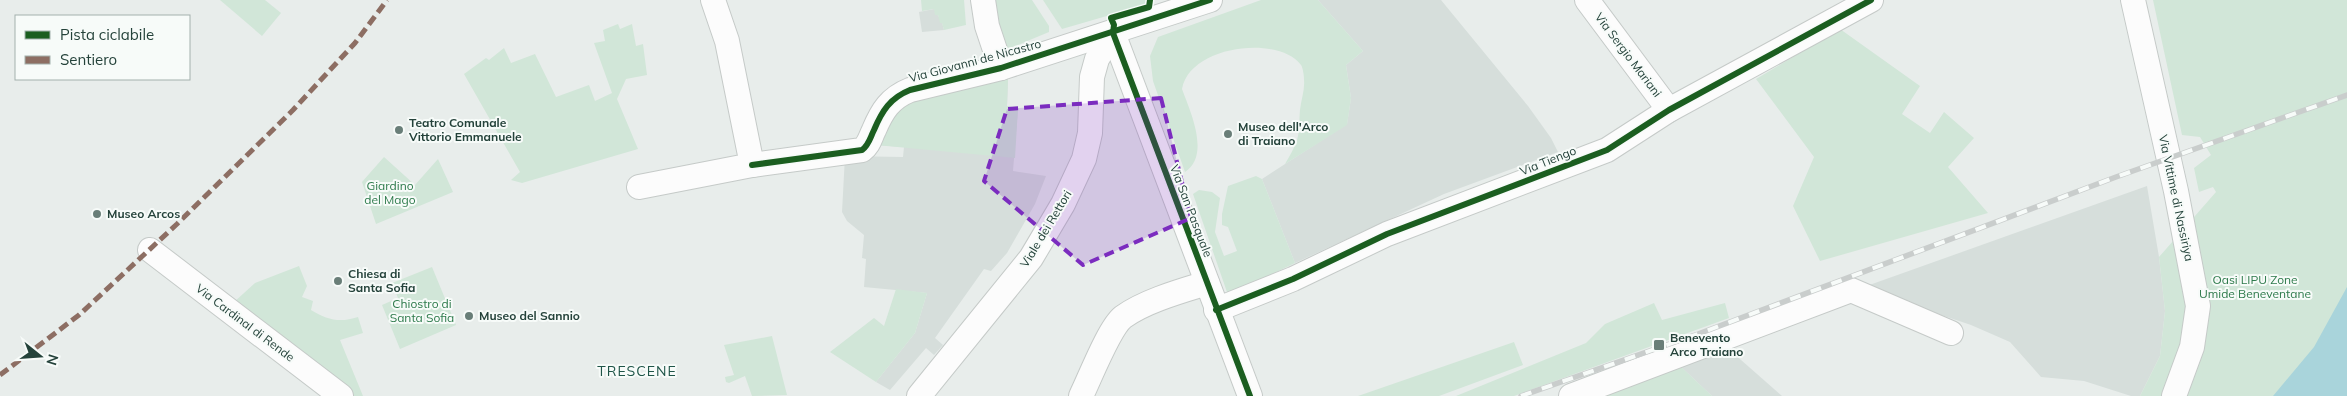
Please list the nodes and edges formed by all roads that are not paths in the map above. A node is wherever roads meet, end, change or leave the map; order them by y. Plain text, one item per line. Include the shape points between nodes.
1 (713, 0) edge
2 (983, 0) edge
3 (1210, 0) edge
4 (1587, 0) edge
5 (1871, 0) edge
6 (2133, 0) edge
7 (1113, 33) junction
8 (1000, 68) junction
9 (1669, 110) junction
10 (752, 166) junction
11 (639, 187) dead end
12 (150, 250) dead end
13 (1206, 283) junction
14 (1216, 310) junction
15 (1952, 333) dead end
16 (341, 396) edge
17 (919, 396) edge
18 (1081, 396) edge
19 (1250, 396) edge
20 (1571, 396) edge
21 (2174, 396) edge

1 - 10 street via 726,41
2 - 8 street
3 - 7 street, Via Giovanni de Nicastro
4 - 9 street, Via Sergio Mariani
5 - 9 street, Via Tiengo
6 - 21 street, Via Vittime di Nassiriya via 2198,306 2192,347
7 - 8 street, Via Giovanni de Nicastro
7 - 13 street, Via San Pasquale
7 - 17 street, Viale dei Rettori via 1097,60 1092,77 1090,133 1084,159 1063,204 1031,258
8 - 10 street, Via Giovanni de Nicastro via 897,95 887,105 862,150
9 - 14 street, Via Tiengo via 1607,150 1387,234 1293,279
10 - 11 street, Via Giovanni de Nicastro
12 - 16 street, Via Cardinal di Rende
13 - 14 street, Via San Pasquale
13 - 18 street via 1123,317 1111,333
14 - 19 street, Via San Pasquale
15 - 20 street via 1851,290

